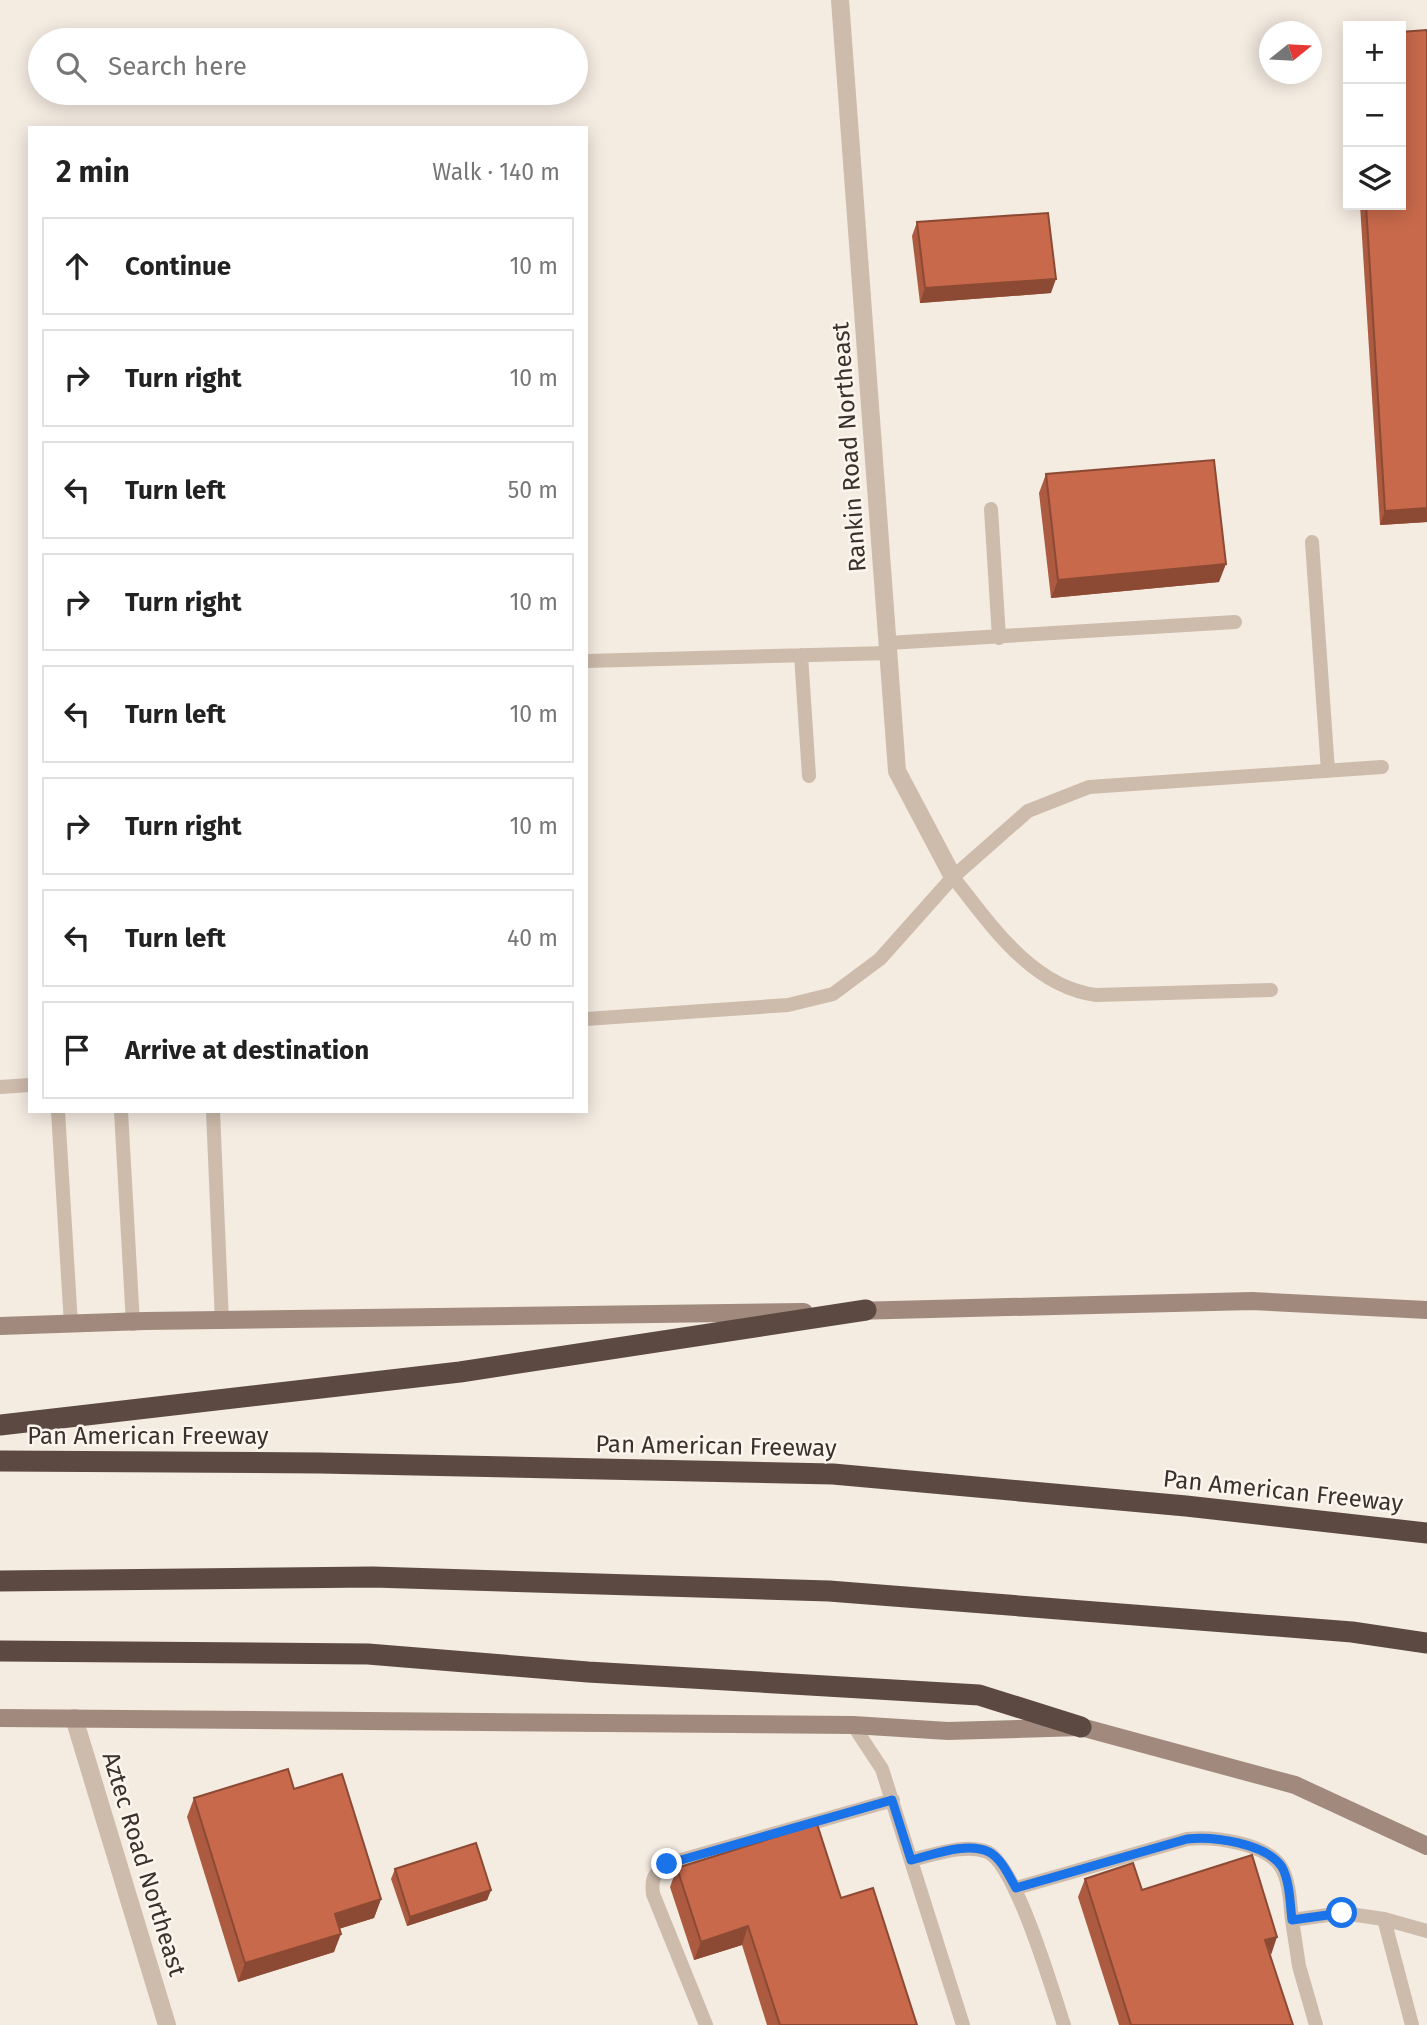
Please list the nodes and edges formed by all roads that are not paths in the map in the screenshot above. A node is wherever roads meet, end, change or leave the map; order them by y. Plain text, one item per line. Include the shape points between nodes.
1 (840, 0) edge
2 (991, 509) dead end
3 (1312, 542) dead end
4 (1235, 622) dead end
5 (999, 638) junction
6 (888, 648) junction
7 (802, 655) junction
8 (588, 661) edge
9 (1382, 767) dead end
10 (1328, 771) junction
11 (809, 776) dead end
12 (953, 877) junction
13 (1271, 990) dead end
14 (588, 1019) edge
15 (28, 1085) edge
16 (0, 1087) edge
17 (58, 1113) edge
18 (121, 1113) edge
19 (213, 1113) edge
20 (866, 1310) junction
21 (1427, 1310) edge
22 (222, 1322) junction
23 (133, 1324) junction
24 (71, 1325) junction
25 (0, 1326) edge
26 (0, 1425) edge
27 (0, 1461) edge
28 (1427, 1533) edge
29 (0, 1581) edge
30 (1427, 1643) edge
31 (0, 1651) edge
32 (74, 1717) junction
33 (0, 1718) edge
34 (853, 1726) junction
35 (1081, 1727) junction
36 (892, 1800) junction
37 (1427, 1846) edge
38 (911, 1860) junction
39 (1016, 1888) junction
40 (1384, 1919) junction
41 (1292, 1920) junction
42 (1427, 1931) edge
43 (167, 2025) edge
44 (706, 2025) edge
45 (963, 2025) edge
46 (1064, 2025) edge
47 (1316, 2025) edge
48 (1412, 2025) edge

1 - 6 street, Rankin Road Northeast
2 - 5 lane
3 - 10 lane
4 - 5 lane
5 - 6 lane
6 - 7 lane
6 - 12 street, Rankin Road Northeast via 897,771
7 - 8 lane
7 - 11 lane
9 - 10 lane
10 - 12 lane via 1089,787 1028,811
12 - 13 lane via 1007,945 1078,992
12 - 14 lane via 880,959 833,994 788,1005
15 - 16 lane
17 - 24 lane
18 - 23 lane
19 - 22 lane
20 - 21 main road via 1252,1301
20 - 22 main road
20 - 26 highway via 460,1372
22 - 23 main road
23 - 24 main road
24 - 25 main road
27 - 28 highway, Pan American Freeway via 834,1474
29 - 30 highway via 373,1577 829,1591 1352,1632
31 - 35 highway via 368,1654 979,1695
32 - 33 main road
32 - 34 main road
32 - 43 street, Aztec Road Northeast
34 - 35 main road via 948,1731
34 - 36 lane via 882,1769
35 - 37 main road via 1295,1785
36 - 38 lane
36 - 44 lane via 657,1870 651,1881 653,1895
38 - 39 lane via 966,1848 988,1851
38 - 45 lane
39 - 41 lane via 1205,1837 1270,1854 1287,1880
39 - 46 lane
40 - 41 lane via 1342,1913
40 - 42 lane
40 - 48 lane
41 - 47 lane

